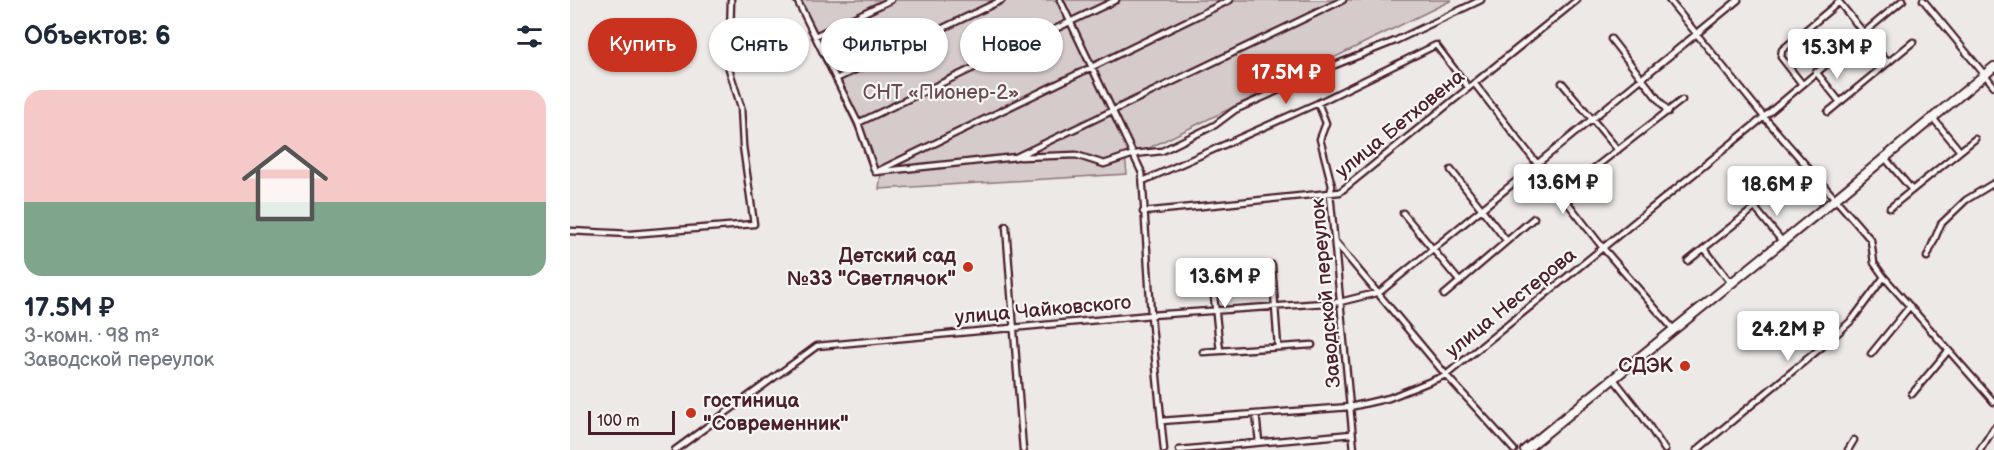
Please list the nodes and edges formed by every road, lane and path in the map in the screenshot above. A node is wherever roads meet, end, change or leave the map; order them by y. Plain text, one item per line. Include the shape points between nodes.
1 (730, 0) edge
2 (798, 0) edge
3 (891, 0) edge
4 (1002, 0) edge
5 (1060, 0) edge
6 (1116, 0) edge
7 (1230, 0) edge
8 (1343, 0) edge
9 (1480, 0) edge
10 (1576, 0) edge
11 (1669, 0) edge
12 (1738, 0) edge
13 (1904, 0) edge
14 (1923, 0) edge
15 (1841, 1) edge
16 (1071, 22) junction
17 (1864, 33) junction
18 (1695, 34) junction
19 (815, 36) junction
20 (1611, 39) dead end
21 (1913, 42) dead end
22 (1888, 63) junction
23 (1092, 67) junction
24 (1994, 67) edge
25 (1816, 72) junction
26 (1984, 75) junction
27 (1642, 78) junction
28 (836, 79) junction
29 (1474, 83) junction
30 (1562, 83) dead end
31 (1802, 84) junction
32 (1994, 86) edge
33 (1468, 87) junction
34 (1682, 100) dead end
35 (1840, 102) junction
36 (1318, 103) junction
37 (1113, 111) junction
38 (1668, 112) junction
39 (1828, 112) dead end
40 (1764, 117) junction
41 (1932, 117) junction
42 (1592, 119) junction
43 (858, 123) junction
44 (1976, 138) dead end
45 (1618, 150) junction
46 (1960, 151) junction
47 (1134, 154) junction
48 (1016, 157) junction
49 (1884, 157) junction
50 (1537, 164) junction
51 (1593, 169) dead end
52 (1451, 170) dead end
53 (875, 172) junction
54 (1143, 181) junction
55 (1993, 186) edge
56 (1912, 190) junction
57 (1330, 193) junction
58 (1767, 198) dead end
59 (1834, 200) junction
60 (1755, 208) junction
61 (1890, 208) dead end
62 (1482, 209) junction
63 (1143, 212) junction
64 (1403, 213) dead end
65 (1534, 218) dead end
66 (1006, 226) dead end
67 (570, 231) edge
68 (1506, 240) junction
69 (1335, 241) junction
70 (1782, 241) junction
71 (1603, 248) junction
72 (1704, 248) junction
73 (1434, 249) junction
74 (1927, 257) dead end
75 (1688, 261) dead end
76 (1272, 265) dead end
77 (1211, 269) dead end
78 (1884, 277) junction
79 (1460, 282) junction
80 (1731, 283) junction
81 (1380, 292) junction
82 (1444, 296) dead end
83 (1340, 302) junction
84 (1910, 306) junction
85 (1275, 307) junction
86 (1214, 311) junction
87 (1151, 315) junction
88 (1013, 327) junction
89 (1674, 330) junction
90 (1312, 345) dead end
91 (1278, 347) junction
92 (1220, 351) junction
93 (1948, 351) junction
94 (1203, 352) dead end
95 (1871, 354) dead end
96 (1446, 375) junction
97 (1613, 378) junction
98 (1912, 394) dead end
99 (1994, 402) edge
100 (1350, 407) junction
101 (1256, 414) junction
102 (1161, 421) junction
103 (1994, 428) edge
104 (1352, 434) junction
105 (1854, 440) dead end
106 (1259, 442) junction
107 (675, 450) edge
108 (1023, 450) edge
109 (1164, 450) edge
110 (1179, 450) edge
111 (1354, 450) edge
112 (1514, 450) edge
113 (1525, 450) edge
114 (1665, 450) edge
115 (1697, 450) edge
116 (1848, 450) edge
117 (1980, 450) edge

1 - 67 street via 729,69 741,107 754,224 630,234
2 - 19 street
3 - 19 street
4 - 28 street
5 - 16 street
6 - 16 street
7 - 23 street
8 - 37 street
9 - 47 street via 1235,111 1170,148
10 - 29 street, улица Бетховена
11 - 18 street
12 - 18 street, улица Чайковского
13 - 17 street, улица Нестерова
14 - 26 street
15 - 17 street
15 - 31 street via 1782,50 1781,57
16 - 23 street
16 - 43 street
17 - 22 street
17 - 25 street, улица Нестерова
18 - 27 street, улица Чайковского
18 - 40 street
19 - 28 street
20 - 27 street
21 - 22 street
22 - 35 street
23 - 37 street
23 - 53 street
24 - 26 main road
25 - 31 street, улица Нестерова
25 - 35 street
26 - 32 street
26 - 41 main road
27 - 38 street
27 - 42 street, улица Чайковского
28 - 43 street
29 - 33 street, улица Бетховена
29 - 50 street
30 - 42 street
31 - 40 street, улица Нестерова
33 - 36 street via 1436,45
33 - 57 street, улица Бетховена via 1340,192
34 - 38 street
35 - 39 street
36 - 54 street
36 - 57 street, Заводской переулок via 1326,123 1320,139 1332,186
37 - 47 street
37 - 48 street
38 - 45 street
40 - 59 street
40 - 71 street, улица Нестерова
41 - 46 street
41 - 49 main road
42 - 45 street
42 - 50 street, улица Чайковского
43 - 53 street
44 - 46 street
45 - 51 street
46 - 56 street
47 - 48 street via 1104,164 1076,155
47 - 54 street
48 - 53 street
49 - 56 street
49 - 59 main road
50 - 62 street, улица Чайковского
50 - 71 street
52 - 62 street
54 - 63 street
55 - 74 street via 1966,200 1941,224
56 - 61 street
57 - 63 street, улица Бетховена
57 - 69 street, Заводской переулок
58 - 60 street
59 - 70 main road
59 - 78 street via 1870,240 1874,263
60 - 70 street
60 - 72 street
62 - 68 street
62 - 73 street, улица Чайковского
63 - 87 street
64 - 73 street
65 - 68 street
66 - 88 street
68 - 79 street
69 - 81 street
69 - 83 street, Заводской переулок
70 - 80 main road
71 - 89 street
71 - 96 street, улица Нестерова
72 - 75 street
72 - 80 street
73 - 79 street
73 - 81 street, улица Чайковского
76 - 85 street
77 - 86 street
78 - 84 street
78 - 115 street via 1852,320
79 - 82 street
80 - 89 main road
81 - 83 street, улица Чайковского
81 - 96 street
83 - 85 street, улица Чайковского
83 - 100 street, Заводской переулок
84 - 93 street
84 - 95 street
85 - 86 street, улица Чайковского
85 - 91 street
86 - 87 street, улица Чайковского
86 - 92 street
87 - 88 street, улица Чайковского
87 - 102 street
88 - 107 street, улица Чайковского via 817,346
88 - 108 street
89 - 97 main road
90 - 91 street
91 - 92 street
92 - 94 street
93 - 98 street
93 - 99 street
96 - 100 street, улица Нестерова via 1389,398
96 - 112 street
97 - 113 main road
97 - 114 street
100 - 101 street, улица Нестерова
100 - 104 street, Заводской переулок
101 - 102 street, улица Нестерова
101 - 106 street
102 - 109 street
103 - 117 street
104 - 106 street
104 - 111 street, Заводской переулок
105 - 116 street
106 - 110 street

